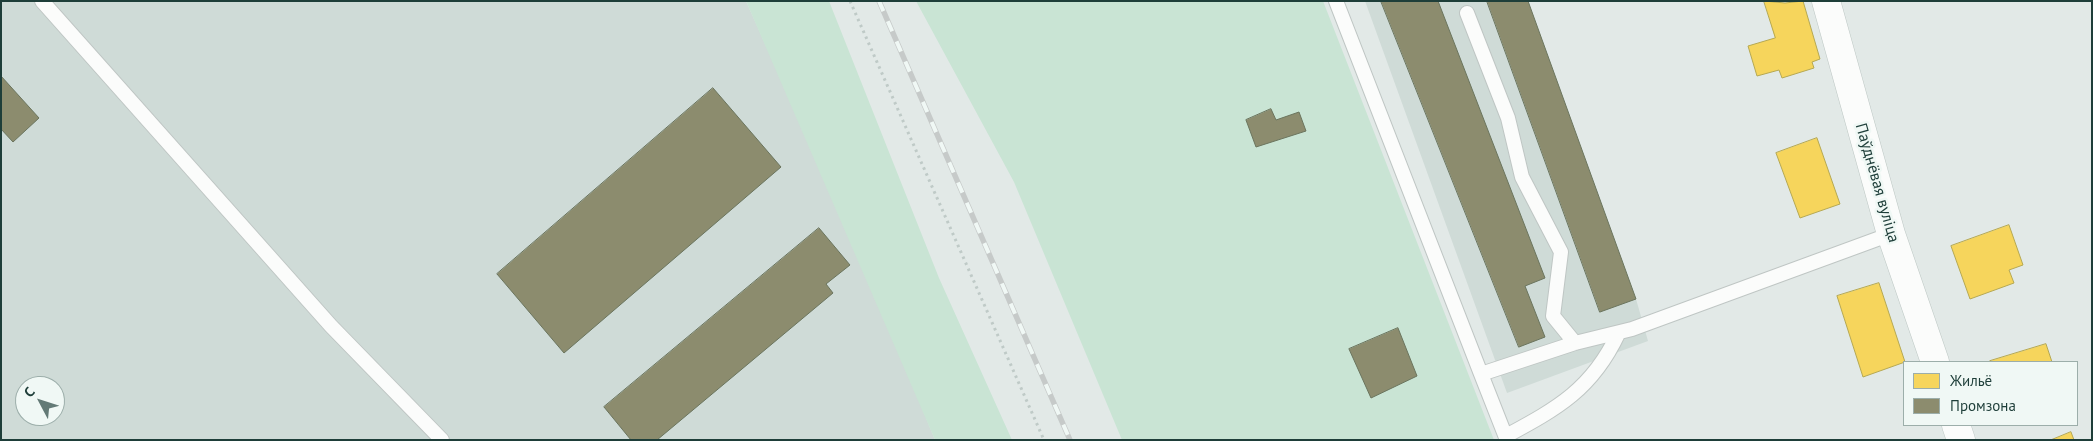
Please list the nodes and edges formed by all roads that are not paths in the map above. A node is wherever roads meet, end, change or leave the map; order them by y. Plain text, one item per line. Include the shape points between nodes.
1 (42, 1) edge
2 (1336, 1) edge
3 (1826, 1) edge
4 (1467, 13) dead end
5 (1891, 234) junction
6 (1618, 334) junction
7 (1575, 343) junction
8 (1934, 361) edge
9 (1481, 374) junction
10 (1956, 426) edge
11 (1507, 438) edge
12 (442, 440) edge
13 (1961, 440) edge

1 - 12 lane via 331,326
2 - 9 lane
3 - 5 street, Паўднёвая вуліца
4 - 7 lane via 1508,118 1522,177 1561,252 1553,316
5 - 6 lane
5 - 8 street, Паўднёвая вуліца
6 - 7 lane
6 - 11 lane via 1608,355 1566,402
7 - 9 lane
9 - 11 lane
10 - 13 street

